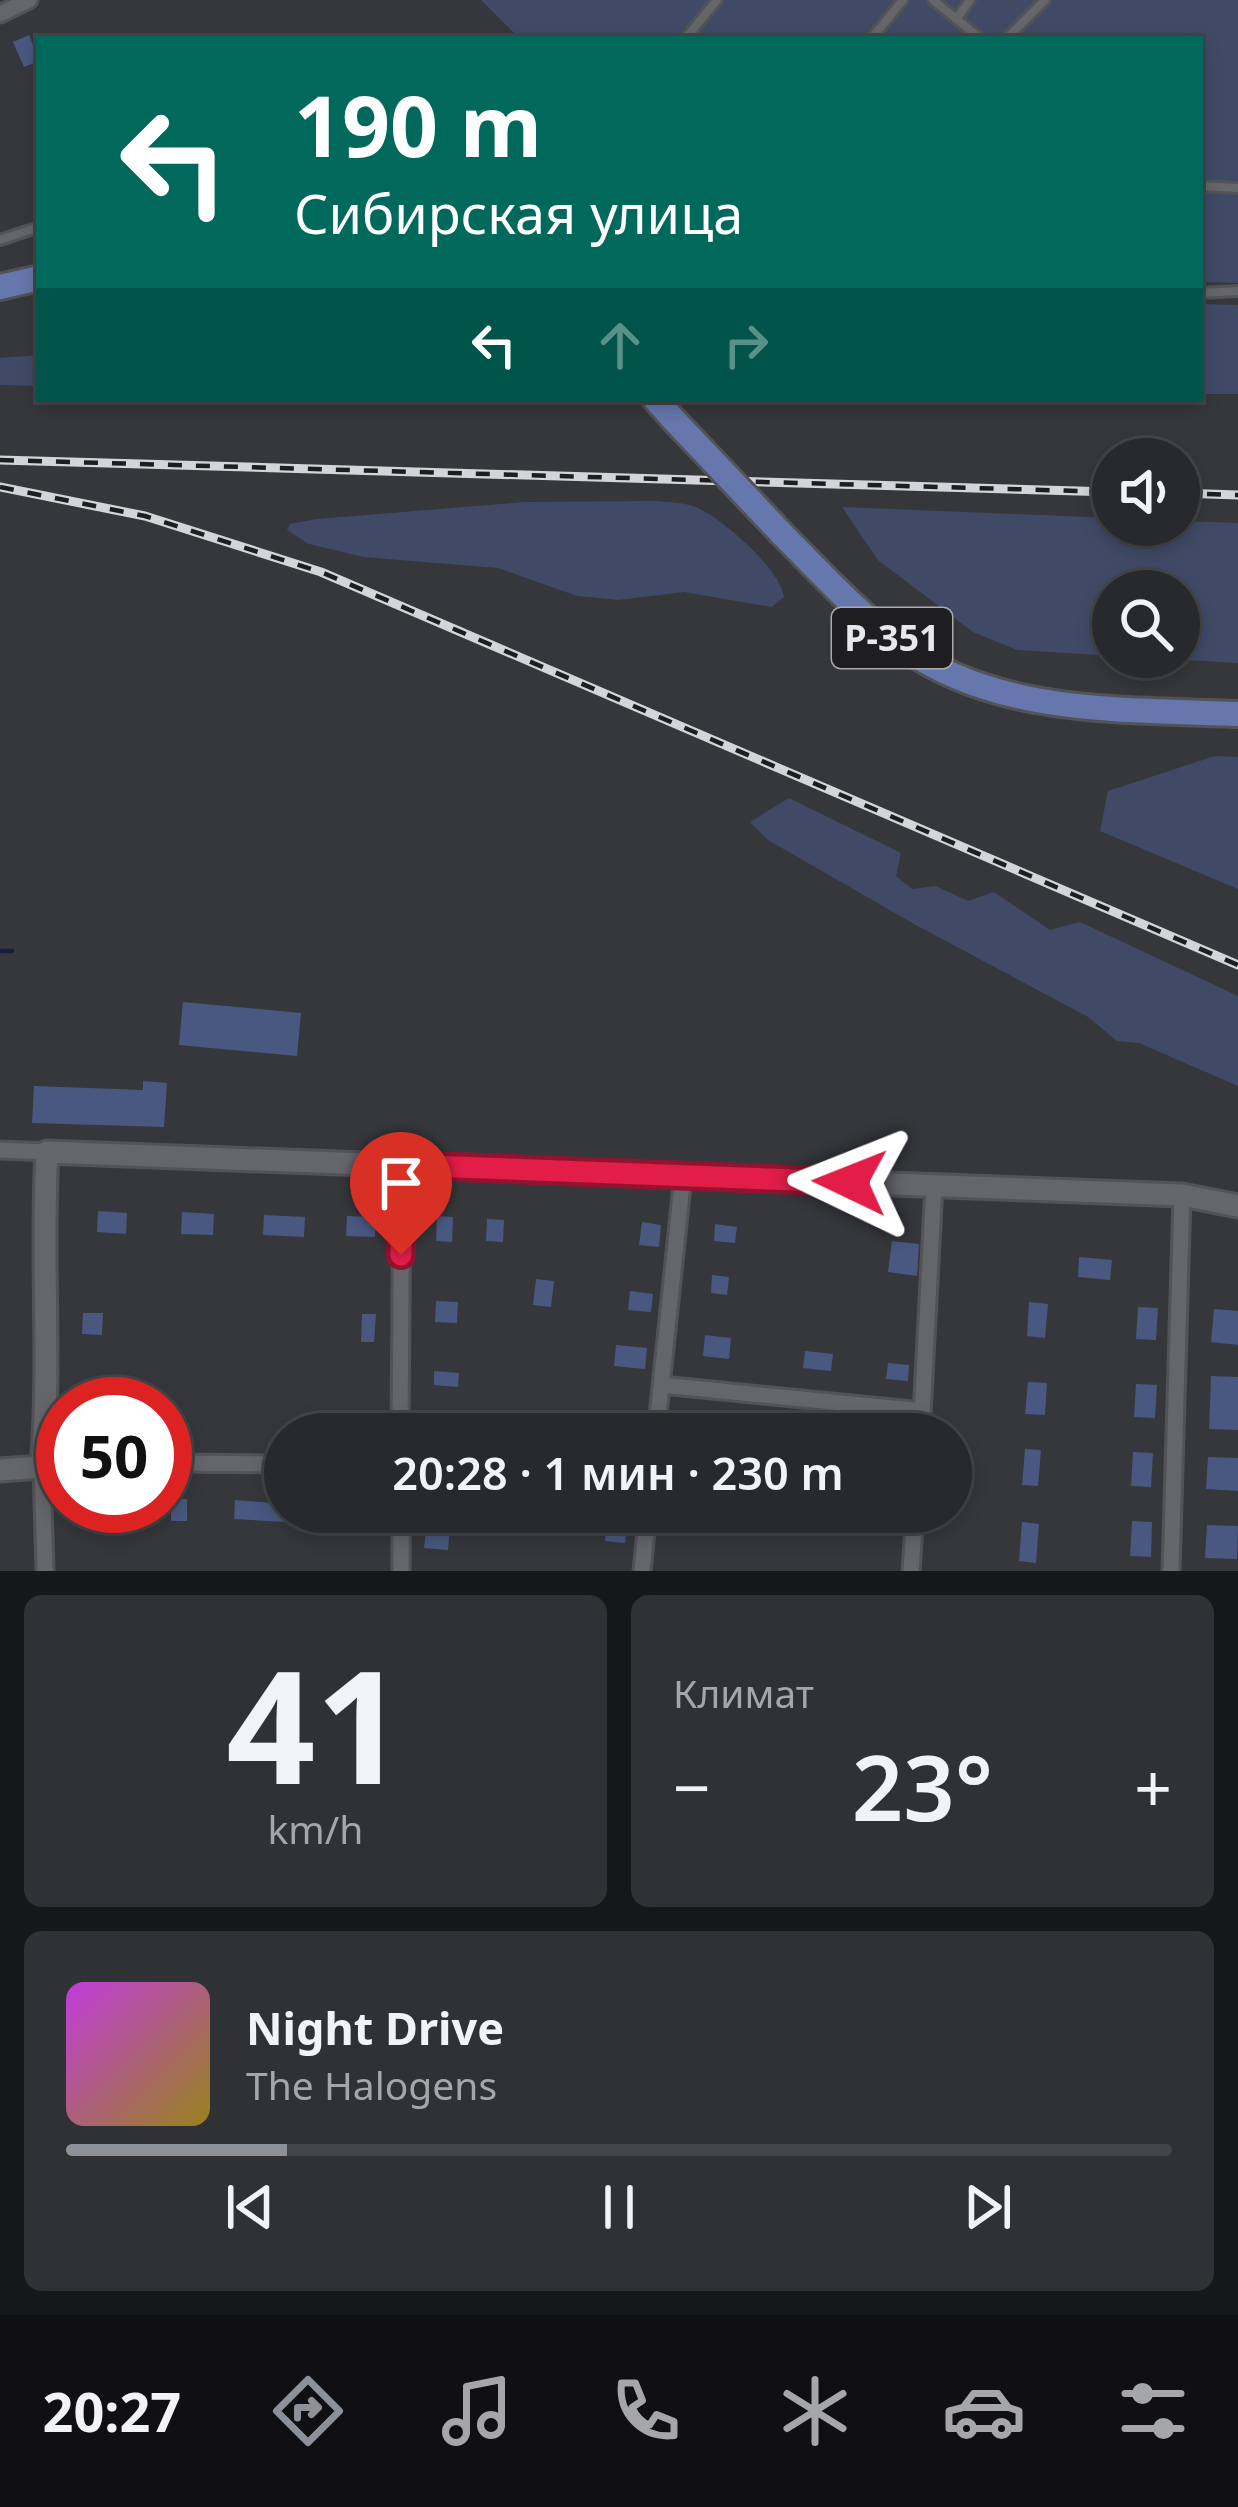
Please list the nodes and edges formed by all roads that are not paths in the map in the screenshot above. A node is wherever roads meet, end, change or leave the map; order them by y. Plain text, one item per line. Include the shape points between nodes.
1 (29, 0) edge
2 (717, 0) edge
3 (903, 0) edge
4 (932, 0) edge
5 (970, 0) edge
6 (1046, 0) edge
7 (0, 14) edge
8 (958, 17) junction
9 (687, 36) edge
10 (873, 36) edge
11 (978, 36) edge
12 (1009, 36) edge
13 (1203, 186) edge
14 (1238, 188) edge
15 (36, 228) edge
16 (0, 240) edge
17 (36, 279) edge
18 (0, 287) edge
19 (1238, 291) edge
20 (1203, 293) edge
21 (658, 402) edge
22 (1238, 714) edge
23 (0, 1150) edge
24 (47, 1152) junction
25 (402, 1165) junction
26 (683, 1176) junction
27 (934, 1186) junction
28 (1181, 1195) junction
29 (1238, 1206) edge
30 (46, 1377) edge
31 (662, 1385) junction
32 (922, 1411) joint
33 (400, 1413) edge
34 (659, 1413) edge
35 (192, 1463) edge
36 (264, 1464) edge
37 (36, 1468) edge
38 (0, 1470) edge
39 (48, 1533) edge
40 (401, 1533) edge
41 (645, 1533) edge
42 (914, 1533) edge
43 (45, 1571) edge
44 (401, 1571) edge
45 (642, 1571) edge
46 (911, 1571) edge
47 (1171, 1571) edge

1 - 7 street
2 - 9 lane
3 - 10 lane
4 - 8 lane
5 - 8 lane
6 - 12 lane
8 - 11 lane
13 - 14 lane
15 - 16 lane
17 - 18 main road
19 - 20 lane
21 - 22 main road, Р-351, bridge via 865,617 958,679 1100,708
23 - 24 street
24 - 25 main road
24 - 30 main road
25 - 26 main road
25 - 33 street
26 - 27 main road
26 - 31 street
27 - 28 main road
27 - 32 street
28 - 29 main road
28 - 47 street
31 - 32 street
31 - 34 street
35 - 36 street
37 - 38 main road
39 - 43 street
40 - 44 street
41 - 45 street
42 - 46 street

